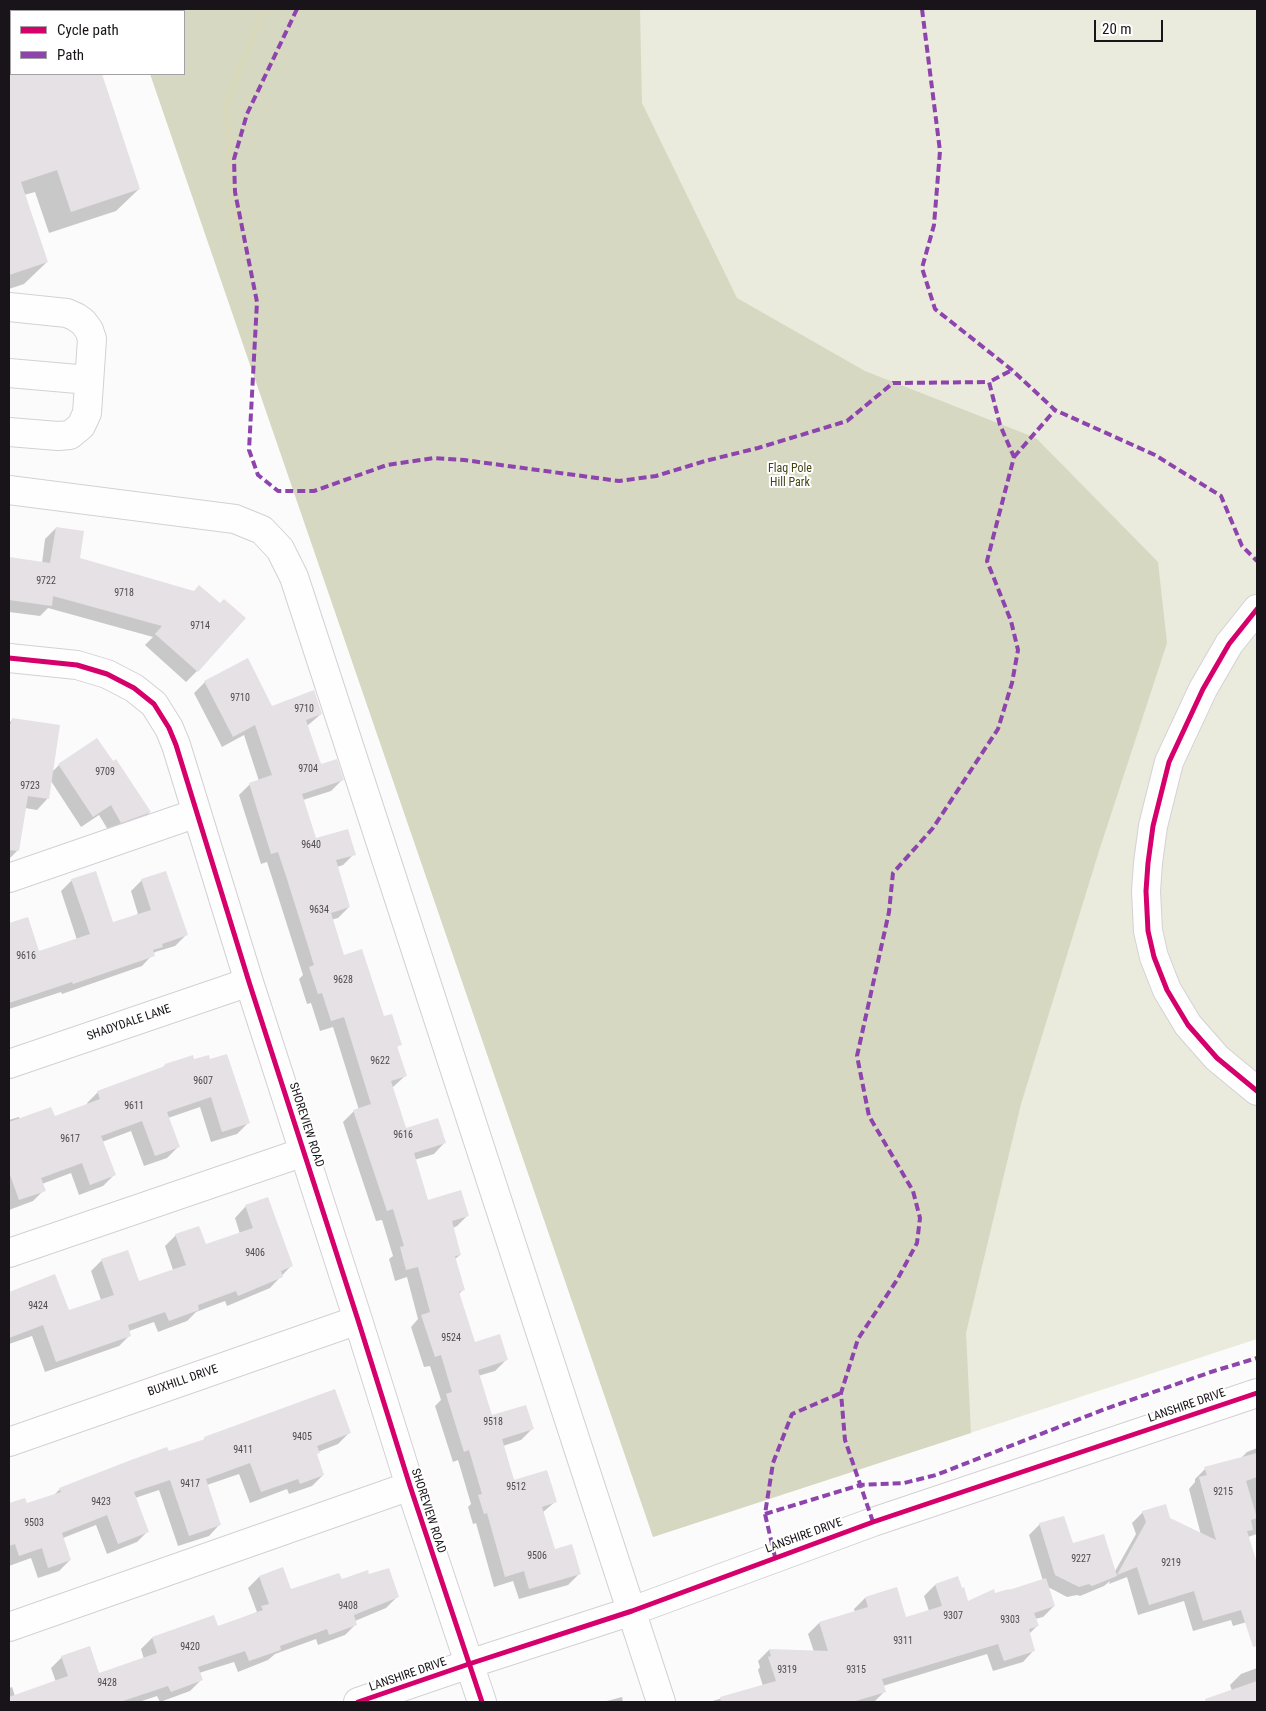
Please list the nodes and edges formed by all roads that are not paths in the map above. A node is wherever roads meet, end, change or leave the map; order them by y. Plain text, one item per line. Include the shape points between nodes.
1 (9, 307) edge
2 (9, 373) edge
3 (89, 380) junction
4 (9, 432) edge
5 (9, 490) edge
6 (1257, 609) edge
7 (9, 658) edge
8 (197, 813) junction
9 (9, 878) edge
10 (249, 982) junction
11 (9, 1064) edge
12 (1257, 1091) edge
13 (304, 1152) junction
14 (9, 1253) edge
15 (358, 1320) junction
16 (1257, 1393) edge
17 (9, 1442) edge
18 (410, 1486) junction
19 (632, 1611) junction
20 (9, 1628) edge
21 (469, 1664) junction
22 (358, 1702) edge
23 (482, 1702) edge
24 (661, 1702) edge

1 - 3 street via 67,313 83,322 92,339
2 - 3 street
3 - 4 street via 87,413 81,426 70,435
5 - 19 street via 235,519 262,530 280,549 294,577
6 - 12 street via 1229,644 1202,689 1169,762 1153,826 1146,891 1148,931 1167,990 1188,1025 1217,1058
7 - 8 street, SHOREVIEW ROAD via 77,666 107,674 134,688 154,704 176,745
8 - 9 street
8 - 10 street, SHOREVIEW ROAD
10 - 11 street, SHADYDALE LANE
10 - 13 street, SHOREVIEW ROAD
13 - 14 street
13 - 15 street, SHOREVIEW ROAD
15 - 17 street, BUXHILL DRIVE
15 - 18 street, SHOREVIEW ROAD
16 - 19 street, LANSHIRE DRIVE via 873,1522
18 - 20 street
18 - 21 street, SHOREVIEW ROAD
19 - 21 street, LANSHIRE DRIVE
19 - 24 street
21 - 22 street, LANSHIRE DRIVE
21 - 23 street, SHOREVIEW ROAD

